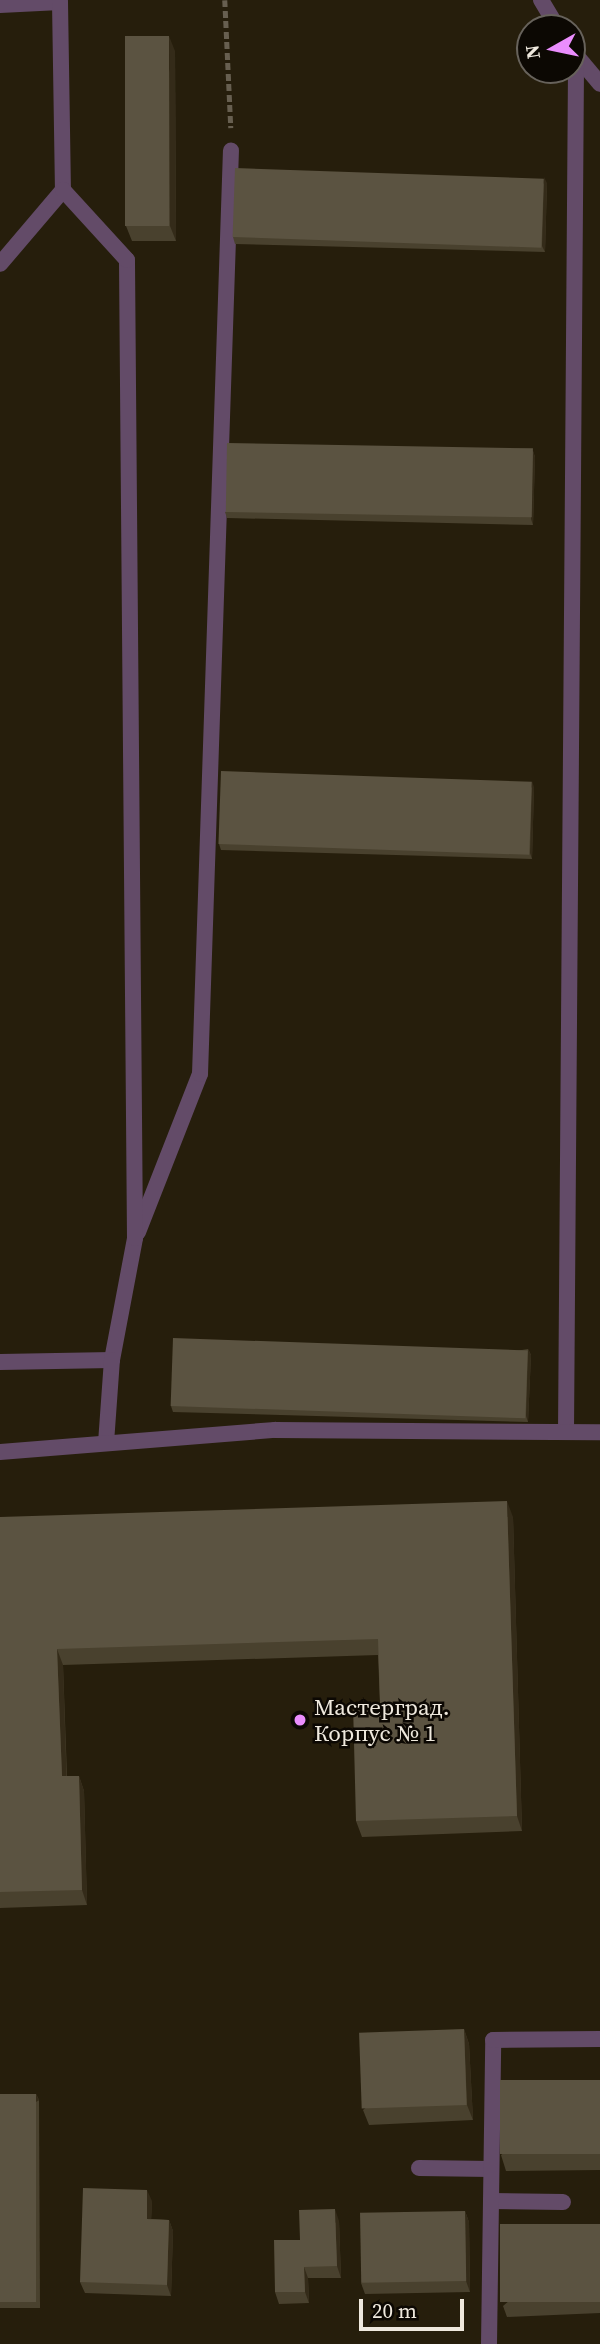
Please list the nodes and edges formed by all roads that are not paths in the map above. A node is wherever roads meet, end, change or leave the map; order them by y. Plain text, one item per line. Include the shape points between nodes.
1 (60, 1) edge
2 (0, 5) edge
3 (586, 67) edge
4 (574, 84) edge
5 (600, 84) edge
6 (231, 151) road end
7 (63, 190) junction
8 (0, 264) edge
9 (135, 1238) junction
10 (112, 1360) junction
11 (0, 1362) edge
12 (566, 1432) junction
13 (600, 1432) edge
14 (106, 1444) junction
15 (0, 1452) edge
16 (600, 2039) edge
17 (419, 2168) dead end
18 (491, 2169) junction
19 (491, 2201) junction
20 (563, 2202) dead end
21 (489, 2344) edge

1 - 2 lane
1 - 7 lane
3 - 5 lane
4 - 12 lane
6 - 9 lane via 200,1074
7 - 8 lane
7 - 9 lane via 127,260
9 - 10 lane
10 - 11 lane
10 - 14 lane
12 - 13 lane
12 - 14 lane via 275,1430
14 - 15 lane
16 - 18 lane via 493,2040
17 - 18 lane
18 - 19 lane
19 - 20 lane
19 - 21 lane

